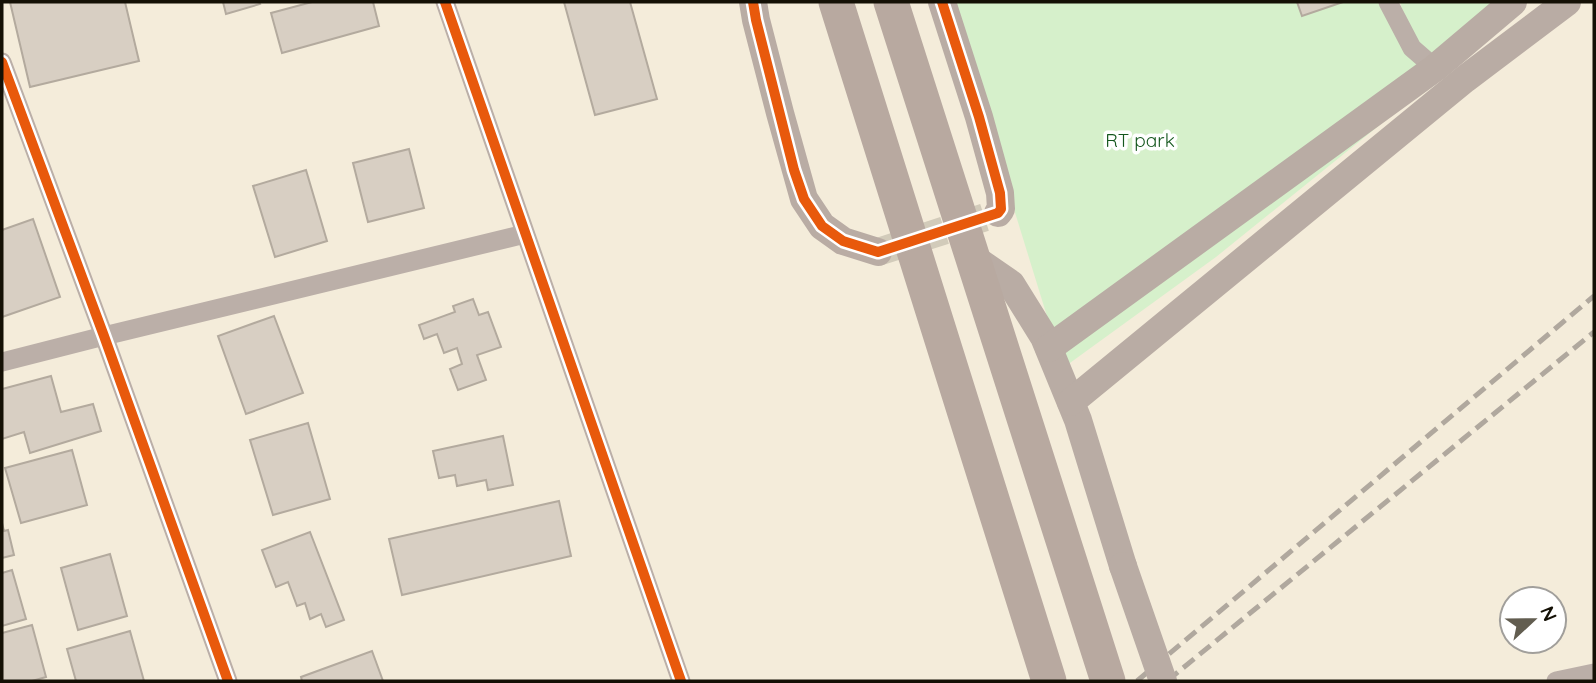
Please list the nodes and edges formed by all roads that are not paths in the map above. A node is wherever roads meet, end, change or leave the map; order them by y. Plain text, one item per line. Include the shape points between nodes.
1 (445, 2) edge
2 (753, 2) edge
3 (836, 2) edge
4 (891, 2) edge
5 (942, 2) edge
6 (1388, 2) edge
7 (1513, 2) edge
8 (1567, 2) edge
9 (2, 62) edge
10 (1435, 68) junction
11 (998, 213) dead end
12 (525, 234) junction
13 (877, 252) tunnel mouth
14 (972, 257) junction
15 (104, 336) junction
16 (1049, 348) junction
17 (2, 362) edge
18 (1071, 402) junction
19 (1045, 670) edge
20 (1594, 673) edge
21 (678, 674) edge
22 (228, 681) edge
23 (660, 681) edge
24 (1108, 681) edge
25 (1163, 681) edge
26 (1556, 681) edge

1 - 12 street
2 - 13 street via 804,199 822,226 842,242
3 - 19 highway
4 - 14 highway
5 - 11 street via 1000,193
6 - 10 street via 1412,48
7 - 10 street
8 - 18 street via 1465,79
9 - 15 street
10 - 16 street
12 - 15 street
12 - 21 street
14 - 16 street via 1011,284
14 - 24 highway
15 - 17 street
15 - 22 street
16 - 18 street
18 - 25 street, bridge
20 - 26 street
21 - 23 street

